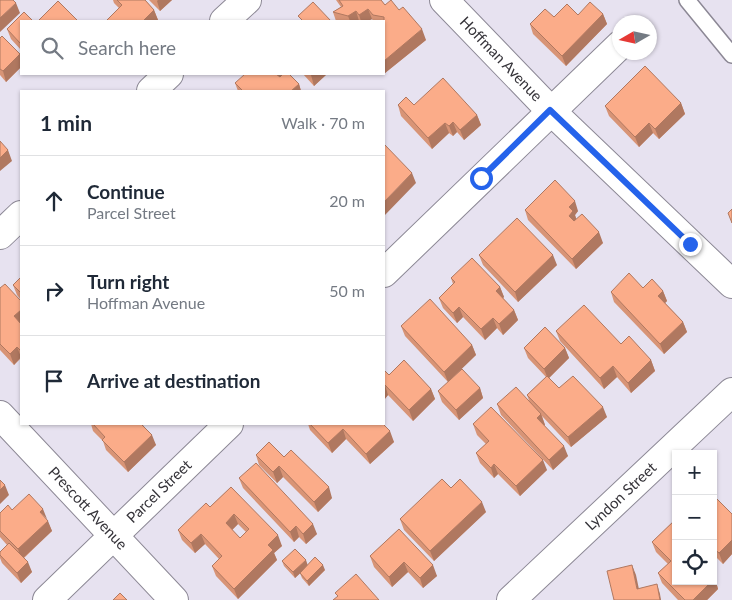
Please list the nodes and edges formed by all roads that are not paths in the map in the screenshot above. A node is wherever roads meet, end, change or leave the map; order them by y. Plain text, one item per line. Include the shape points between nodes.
1 (247, 0) edge
2 (444, 0) edge
3 (687, 0) edge
4 (225, 20) edge
5 (612, 52) edge
6 (732, 55) edge
7 (168, 75) edge
8 (152, 90) edge
9 (550, 110) junction
10 (20, 216) edge
11 (0, 235) edge
12 (385, 272) edge
13 (732, 284) edge
14 (732, 392) edge
15 (0, 415) edge
16 (228, 425) edge
17 (113, 537) junction
18 (47, 600) edge
19 (174, 600) edge
20 (511, 600) edge

1 - 4 street
2 - 9 street, Hoffman Avenue
3 - 6 lane
5 - 9 street
7 - 8 street
9 - 12 street
9 - 13 street, Hoffman Avenue
10 - 11 street
14 - 20 street, Lyndon Street
15 - 17 street, Prescott Avenue
16 - 17 street, Parcel Street
17 - 18 street, Parcel Street
17 - 19 street, Prescott Avenue

